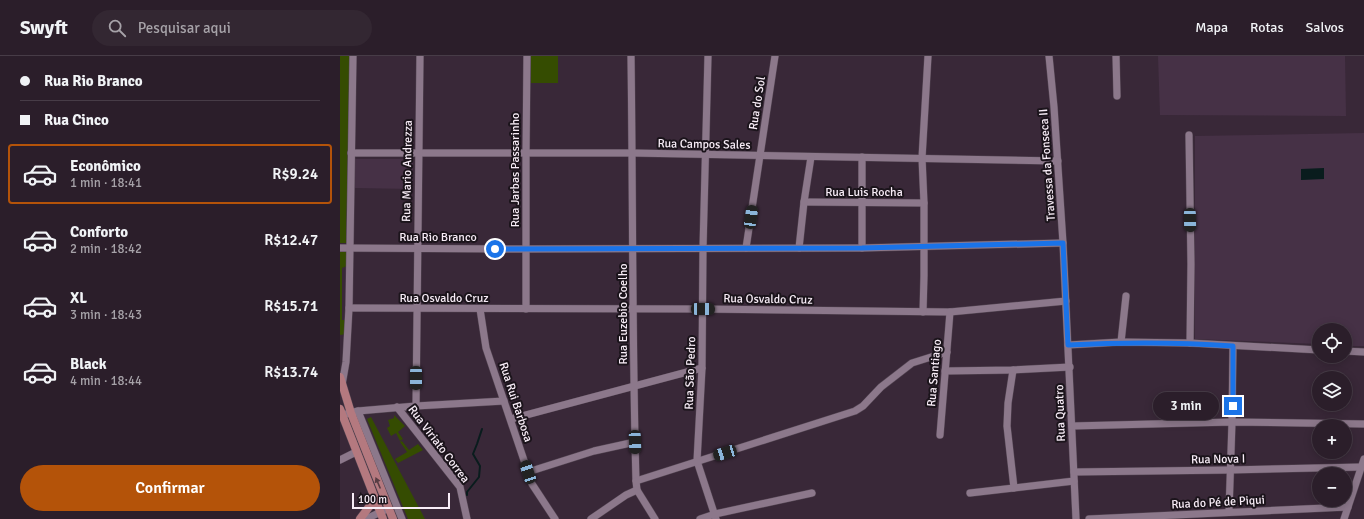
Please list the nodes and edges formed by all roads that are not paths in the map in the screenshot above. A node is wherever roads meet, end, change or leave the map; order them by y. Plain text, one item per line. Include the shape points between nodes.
1 (353, 56) edge
2 (420, 56) edge
3 (528, 56) edge
4 (631, 56) edge
5 (708, 56) edge
6 (775, 56) edge
7 (928, 56) edge
8 (1049, 56) edge
9 (1116, 56) edge
10 (1117, 96) dead end
11 (1189, 135) dead end
12 (351, 153) junction
13 (418, 153) junction
14 (632, 153) junction
15 (526, 154) junction
16 (706, 155) junction
17 (759, 156) junction
18 (811, 157) junction
19 (862, 157) junction
20 (922, 158) junction
21 (1058, 161) junction
22 (804, 202) junction
23 (863, 203) junction
24 (924, 203) junction
25 (1063, 243) junction
26 (924, 246) junction
27 (340, 248) edge
28 (350, 248) junction
29 (418, 248) junction
30 (703, 248) junction
31 (746, 248) junction
32 (799, 248) junction
33 (862, 248) junction
34 (526, 249) junction
35 (634, 249) junction
36 (1126, 296) dead end
37 (1066, 301) junction
38 (349, 308) junction
39 (416, 308) junction
40 (480, 309) junction
41 (526, 309) junction
42 (633, 309) junction
43 (703, 309) junction
44 (923, 312) junction
45 (950, 312) junction
46 (1120, 342) junction
47 (1190, 343) junction
48 (1068, 345) junction
49 (1233, 346) junction
50 (1312, 350) edge
51 (1352, 351) edge
52 (947, 352) junction
53 (1364, 352) edge
54 (1070, 367) junction
55 (702, 368) junction
56 (1013, 370) junction
57 (945, 371) junction
58 (340, 377) edge
59 (635, 386) junction
60 (341, 387) edge
61 (504, 401) junction
62 (416, 406) junction
63 (396, 407) junction
64 (348, 412) edge
65 (510, 419) junction
66 (1232, 422) junction
67 (1364, 424) edge
68 (1072, 426) junction
69 (940, 435) dead end
70 (635, 442) junction
71 (356, 452) junction
72 (1364, 459) edge
73 (340, 460) edge
74 (698, 461) junction
75 (1362, 467) junction
76 (1230, 470) junction
77 (528, 472) junction
78 (1074, 472) junction
79 (1074, 481) junction
80 (636, 482) junction
81 (1014, 488) junction
82 (637, 490) junction
83 (812, 493) dead end
84 (970, 493) dead end
85 (1352, 496) edge
86 (375, 499) junction
87 (1348, 507) joint
88 (389, 508) junction
89 (1229, 512) junction
90 (382, 516) edge
91 (716, 516) edge
92 (1170, 517) edge
93 (360, 519) edge
94 (366, 519) edge
95 (393, 519) edge
96 (402, 519) edge
97 (467, 519) edge
98 (555, 519) edge
99 (591, 519) edge
100 (655, 519) edge
101 (700, 519) edge
102 (1076, 519) edge
103 (1089, 519) edge
104 (1344, 519) edge

1 - 12 street
2 - 13 street, Rua Mario Andrezza
3 - 15 street, Rua Jarbas Passarinho
4 - 14 street, Rua Euzebio Coelho
5 - 16 street, Rua São Pedro
6 - 17 street, Rua do Sol
7 - 20 street
8 - 21 street, Travessa da Fonseca II
9 - 10 street
11 - 47 street
12 - 13 street, Rua Campos Sales
12 - 28 street
13 - 15 street, Rua Campos Sales
13 - 29 street, Rua Mario Andrezza
14 - 15 street, Rua Campos Sales
14 - 16 street, Rua Campos Sales
14 - 35 street, Rua Euzebio Coelho
15 - 34 street, Rua Jarbas Passarinho
16 - 17 street, Rua Campos Sales
16 - 30 street, Rua São Pedro
17 - 18 street, Rua Campos Sales
17 - 31 street, Rua do Sol
18 - 19 street, Rua Campos Sales
18 - 22 street
19 - 20 street, Rua Campos Sales
19 - 23 street
20 - 21 street, Rua Campos Sales
20 - 24 street
21 - 25 street, Travessa da Fonseca II
22 - 23 street, Rua Luis Rocha
22 - 32 street
23 - 24 street, Rua Luis Rocha
23 - 33 street
24 - 26 street
25 - 26 street, Rua Rio Branco
25 - 37 street, Travessa da Fonseca II
26 - 33 street, Rua Rio Branco
26 - 44 street
27 - 28 street, Rua Rio Branco
28 - 29 street, Rua Rio Branco
28 - 38 street
29 - 34 street, Rua Rio Branco
29 - 39 street, Rua Mario Andrezza
30 - 31 street, Rua Rio Branco
30 - 35 street, Rua Rio Branco
30 - 43 street, Rua São Pedro
31 - 32 street, Rua Rio Branco
32 - 33 street, Rua Rio Branco
34 - 35 street, Rua Rio Branco
34 - 41 street, Rua Jarbas Passarinho
35 - 42 street, Rua Euzebio Coelho
36 - 46 street
37 - 45 street, Rua Osvaldo Cruz
37 - 48 street, Travessa da Fonseca II
38 - 39 street, Rua Osvaldo Cruz
38 - 60 street via 346,362
39 - 40 street, Rua Osvaldo Cruz
39 - 62 street, Rua Mario Andrezza
40 - 41 street, Rua Osvaldo Cruz
40 - 61 street, Rua Rui Barbosa via 486,348
41 - 42 street, Rua Osvaldo Cruz
42 - 43 street, Rua Osvaldo Cruz
42 - 59 street, Rua Euzebio Coelho
43 - 44 street, Rua Osvaldo Cruz
43 - 55 street, Rua São Pedro
44 - 45 street, Rua Osvaldo Cruz
45 - 52 street, Rua Santiago
46 - 47 street
46 - 48 street
47 - 49 street
48 - 54 street, Rua Quatro
49 - 50 street
49 - 66 street
51 - 53 street
52 - 57 street, Rua Santiago
52 - 74 street via 912,363 855,411
54 - 56 street
54 - 68 street, Rua Quatro
55 - 59 street
55 - 74 street, Rua São Pedro
56 - 57 street
56 - 81 street via 1007,426
57 - 69 street, Rua Santiago
58 - 60 main road
59 - 65 street
59 - 70 street, Rua Euzebio Coelho
60 - 64 main road
61 - 62 street
61 - 65 street, Rua Rui Barbosa
62 - 63 street
63 - 64 street
63 - 97 street, Rua Viriato Correa via 460,487
64 - 71 main road
88 -> 64 main road
64 - 96 street
65 - 77 street, Rua Rui Barbosa
66 - 67 street
66 - 68 street
66 - 76 street
68 - 78 street, Rua Quatro
70 - 77 street via 594,451
70 - 80 street, Rua Euzebio Coelho
71 - 73 street
71 - 86 main road
72 - 75 street
74 - 80 street
74 - 91 street, Rua São Pedro
75 - 76 street, Rua Nova I
75 - 85 street
76 - 78 street, Rua Nova I
76 - 89 street
77 - 98 street, Rua Rui Barbosa via 532,484
78 - 79 street, Rua Quatro
79 - 81 street
79 - 102 street, Rua Quatro
80 - 82 street, Rua Euzebio Coelho
81 - 84 street
82 - 99 street
82 - 100 street, Rua Euzebio Coelho
83 - 91 street
86 - 90 main road
86 - 93 main road
87 - 89 street, Rua do Pé de Piqui
87 - 104 street
88 - 90 street
88 - 95 main road
89 - 92 street, Rua do Pé de Piqui
90 - 94 street
91 - 101 street
92 - 103 street, Rua do Pé de Piqui

